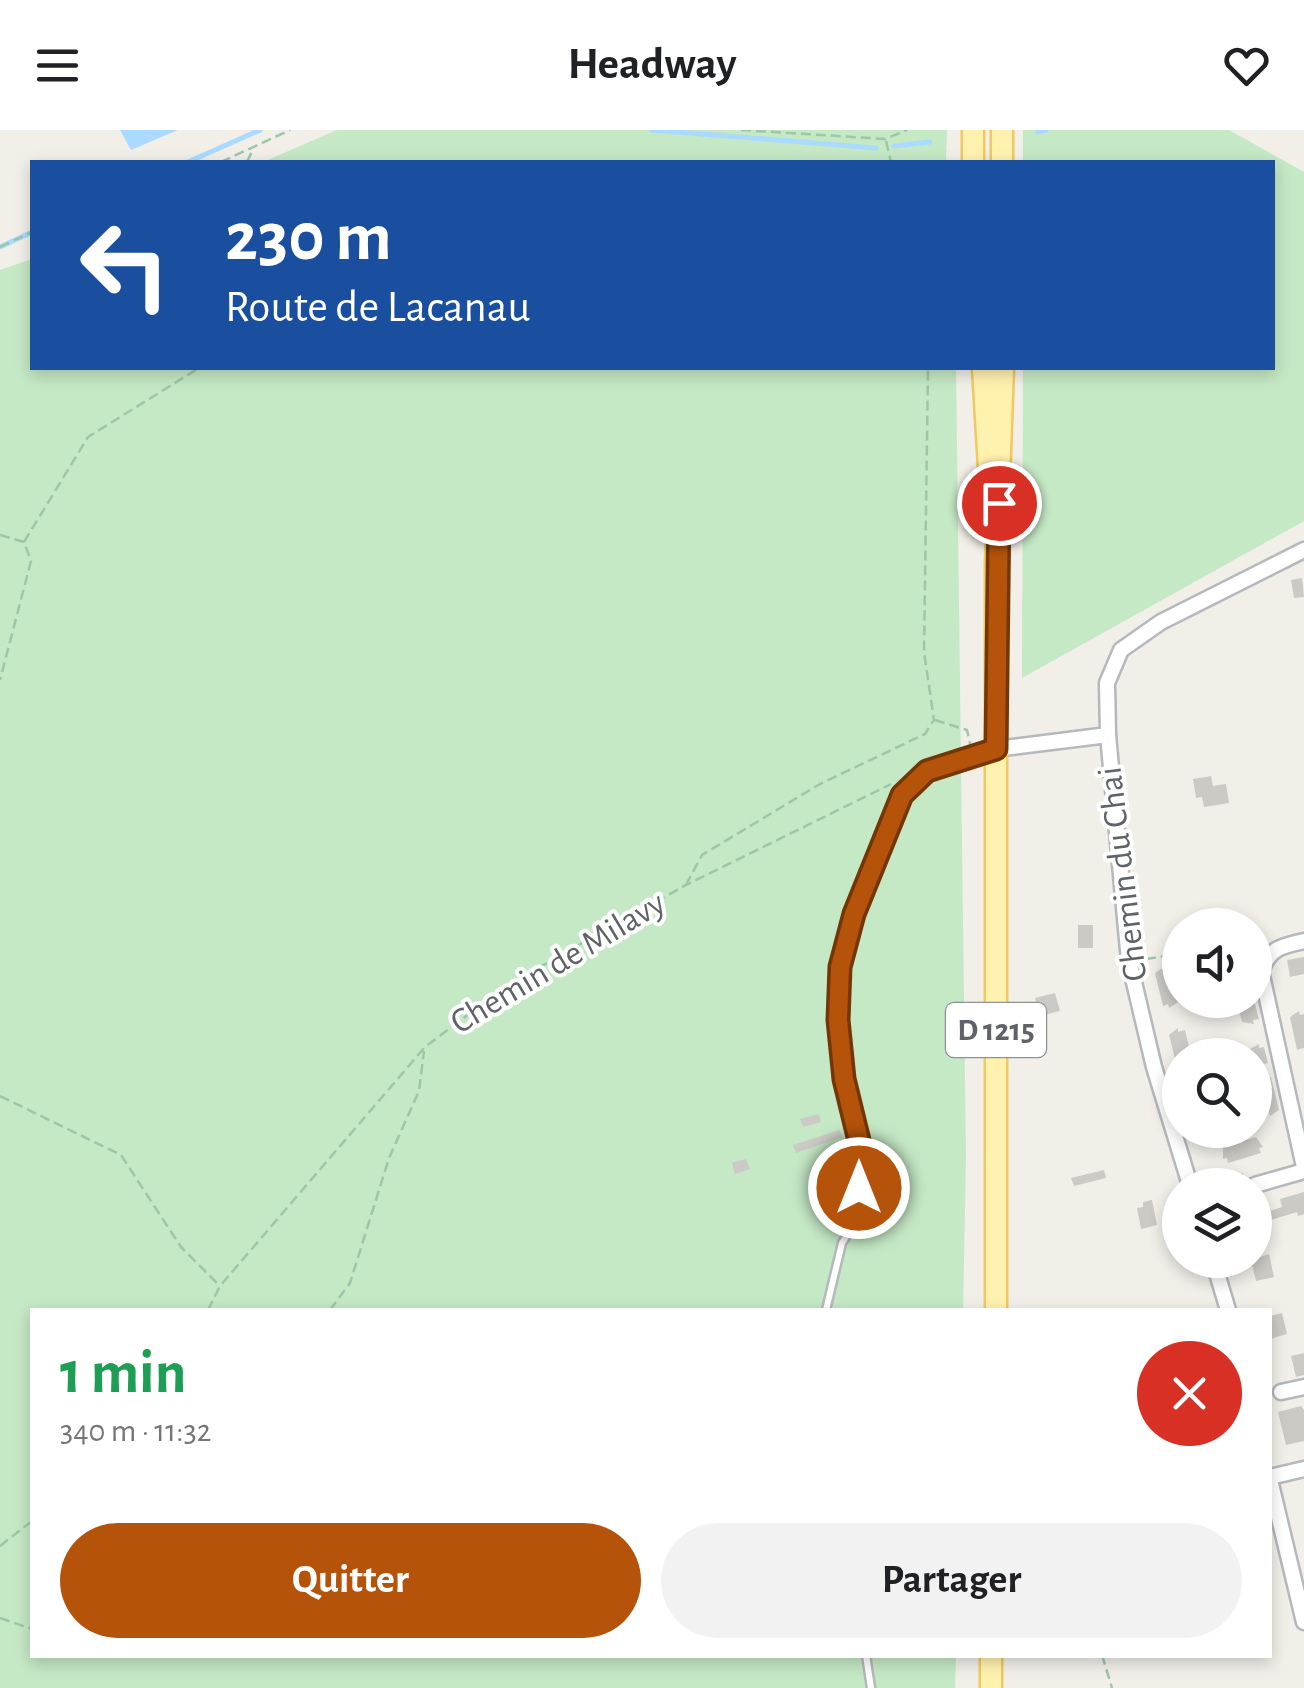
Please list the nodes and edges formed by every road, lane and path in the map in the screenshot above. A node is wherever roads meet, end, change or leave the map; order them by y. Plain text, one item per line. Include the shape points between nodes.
1 (290, 130) edge
2 (740, 130) edge
3 (907, 130) edge
4 (973, 130) edge
5 (1002, 130) edge
6 (886, 139) junction
7 (254, 148) junction
8 (227, 160) edge
9 (248, 160) edge
10 (890, 160) edge
11 (973, 160) edge
12 (1002, 160) edge
13 (30, 233) edge
14 (0, 247) edge
15 (197, 370) edge
16 (928, 370) edge
17 (984, 370) edge
18 (1003, 370) edge
19 (0, 536) edge
20 (24, 542) junction
21 (1304, 550) edge
22 (996, 563) junction
23 (0, 680) edge
24 (934, 720) junction
25 (1108, 736) junction
26 (996, 749) junction
27 (973, 757) junction
28 (891, 784) dead end
29 (686, 886) junction
30 (1304, 941) edge
31 (1162, 956) edge
32 (1129, 961) junction
33 (425, 1047) junction
34 (0, 1096) edge
35 (1185, 1168) edge
36 (1304, 1169) edge
37 (1272, 1179) edge
38 (1218, 1278) edge
39 (220, 1286) junction
40 (209, 1308) edge
41 (331, 1308) edge
42 (826, 1308) edge
43 (996, 1308) edge
44 (1227, 1308) edge
45 (1304, 1387) edge
46 (1281, 1392) dead end
47 (1304, 1469) edge
48 (1272, 1477) edge
49 (1272, 1486) edge
50 (30, 1522) edge
51 (0, 1546) edge
52 (0, 1618) edge
53 (1304, 1622) edge
54 (30, 1628) edge
55 (866, 1658) edge
56 (991, 1658) edge
57 (1103, 1658) edge
58 (871, 1688) edge
59 (990, 1688) edge
60 (1112, 1688) edge

1 - 7 path
2 - 6 path
3 - 6 path
4 - 11 main road
5 - 12 main road
6 - 10 path
7 - 8 path
7 - 9 path
13 - 14 path
15 - 20 path via 88,437
16 - 24 path via 924,652
17 - 22 main road, D 1215
18 - 22 main road, D 1215
19 - 20 path
20 - 23 path via 31,561
21 - 25 street via 1121,650 1107,684
22 - 26 main road, D 1215
24 - 27 path via 967,730
24 - 29 path via 925,734 820,784 702,855
25 - 26 street
25 - 32 street, Chemin du Chai
26 - 27 lane
26 - 43 main road, D 1215
27 - 42 lane via 927,771 902,795 854,914 840,967 838,1020 862,1153 855,1222 842,1243
28 - 29 path, Chemin de Milavy
29 - 33 path, Chemin de Milavy via 506,986
30 - 36 street via 1280,946 1261,971
31 - 32 path
32 - 35 street, Chemin du Chai
33 - 39 path, Chemin de Milavy
33 - 41 path via 419,1091 389,1158 350,1283
34 - 39 path via 122,1155 180,1247
36 - 37 street
38 - 44 street
39 - 40 path, Chemin de Milavy
45 - 46 street
47 - 48 street
49 - 53 street
50 - 51 path
52 - 54 path
55 - 58 lane
56 - 59 main road
57 - 60 path

